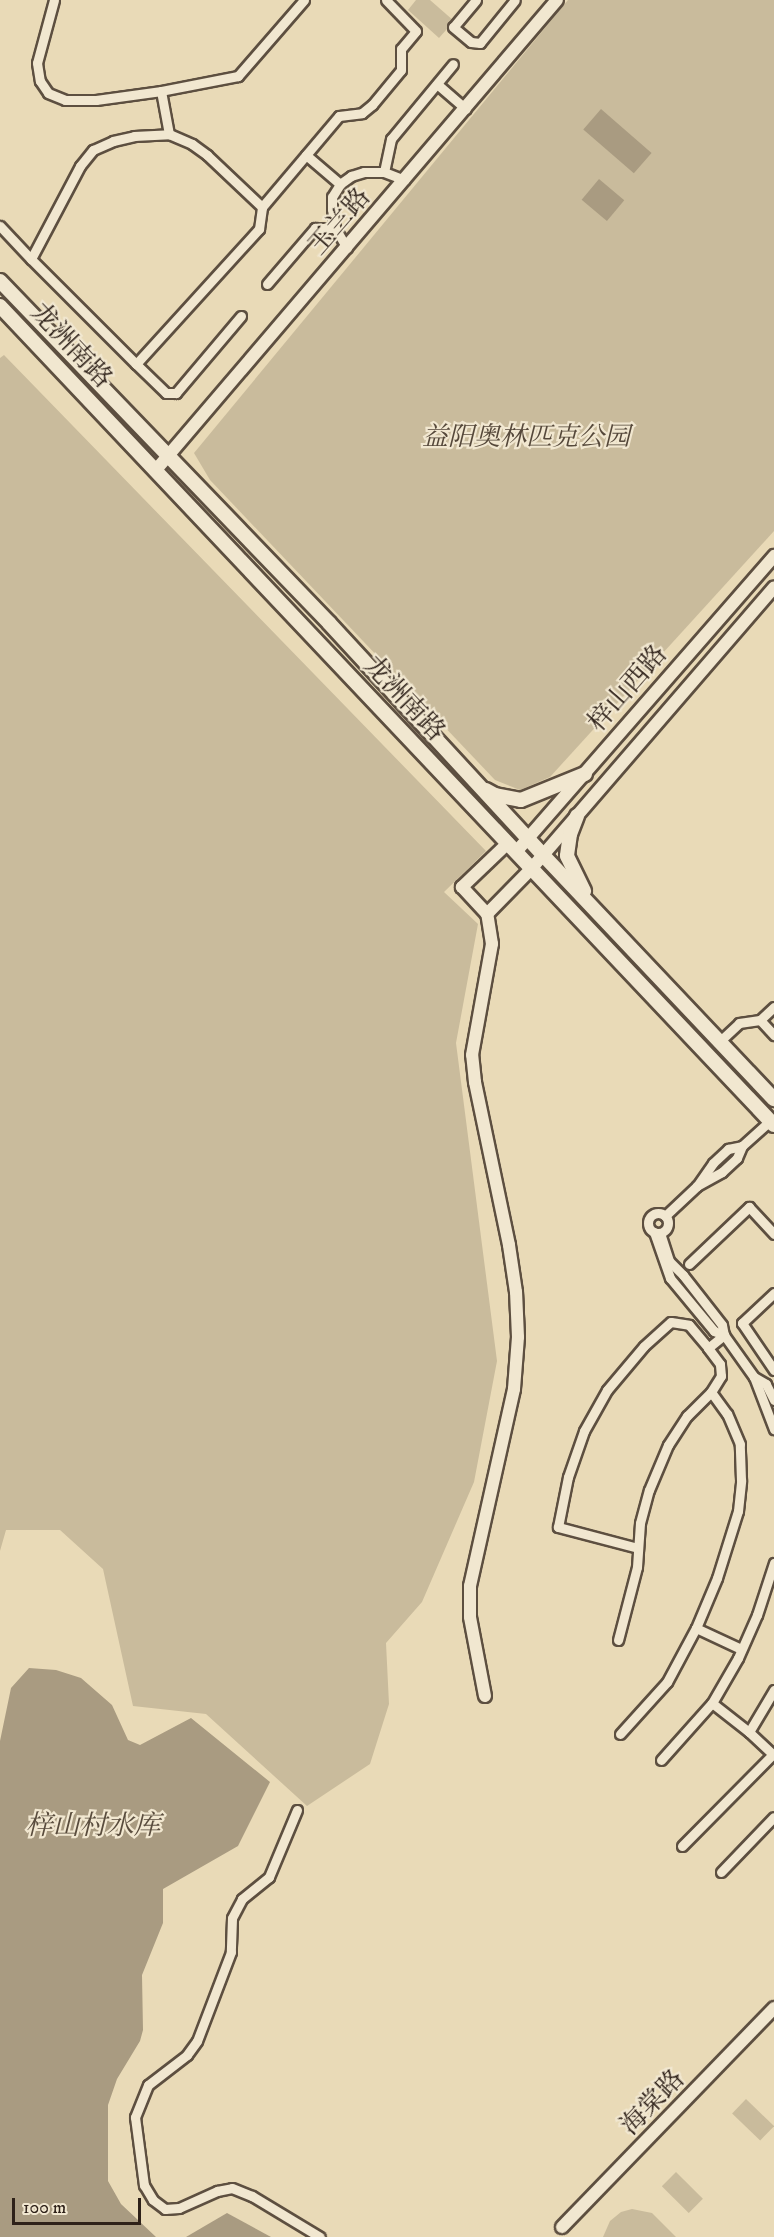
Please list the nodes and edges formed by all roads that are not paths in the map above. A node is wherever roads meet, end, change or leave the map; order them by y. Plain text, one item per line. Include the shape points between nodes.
1 (54, 0) edge
2 (304, 0) edge
3 (386, 0) edge
4 (476, 0) edge
5 (515, 0) edge
6 (557, 0) edge
7 (453, 64) dead end
8 (437, 84) junction
9 (162, 91) junction
10 (466, 109) junction
11 (169, 134) junction
12 (306, 155) junction
13 (384, 172) junction
14 (405, 180) junction
15 (340, 184) junction
16 (262, 207) junction
17 (0, 226) edge
18 (335, 228) junction
19 (347, 248) junction
20 (31, 259) junction
21 (0, 281) edge
22 (267, 284) dead end
23 (3, 314) edge
24 (241, 316) dead end
25 (136, 364) junction
26 (170, 456) junction
27 (155, 471) junction
28 (774, 556) edge
29 (774, 586) edge
30 (585, 774) junction
31 (480, 786) junction
32 (577, 816) junction
33 (529, 839) junction
34 (512, 847) junction
35 (543, 855) junction
36 (531, 869) junction
37 (598, 913) junction
38 (487, 914) junction
39 (774, 1007) edge
40 (760, 1020) junction
41 (774, 1035) edge
42 (720, 1041) junction
43 (774, 1099) edge
44 (772, 1123) edge
45 (665, 1216) junction
46 (657, 1232) junction
47 (774, 1234) edge
48 (689, 1264) dead end
49 (774, 1293) edge
50 (724, 1335) junction
51 (708, 1348) junction
52 (764, 1356) junction
53 (774, 1370) edge
54 (751, 1373) junction
55 (711, 1392) junction
56 (774, 1400) edge
57 (774, 1429) edge
58 (638, 1548) junction
59 (774, 1563) edge
60 (696, 1628) junction
61 (618, 1640) dead end
62 (741, 1649) junction
63 (774, 1690) edge
64 (485, 1696) dead end
65 (712, 1702) junction
66 (749, 1731) junction
67 (620, 1734) dead end
68 (773, 1755) edge
69 (661, 1760) dead end
70 (297, 1810) dead end
71 (774, 1817) edge
72 (682, 1846) dead end
73 (721, 1872) dead end
74 (774, 2008) edge
75 (562, 2227) dead end
76 (320, 2237) edge

1 - 9 street via 37,63 40,81 48,93 65,100 96,100
2 - 9 street via 238,76
3 - 12 street via 416,31 401,49 401,70 362,113 339,116
4 - 5 street via 453,27 471,42 480,43
6 - 10 street, 玉兰路
7 - 8 street
8 - 10 street
8 - 13 street via 391,138
9 - 11 street
10 - 14 street, 玉兰路
11 - 16 street via 207,154
11 - 20 street via 134,136 93,150 80,166
12 - 15 street
12 - 16 street
13 - 14 street
13 - 15 street via 351,176
14 - 19 street, 玉兰路
15 - 18 street via 332,197
16 - 25 street via 259,229
17 - 20 street
18 - 19 street
18 - 22 street via 315,228
19 - 26 street, 玉兰路
20 - 25 street
21 - 26 main road, 龙洲南路
23 - 27 main road, 龙洲南路
24 - 25 street via 176,393 166,393
26 - 27 street, 玉兰路
26 - 31 main road, 龙洲南路
27 - 34 main road, 龙洲南路
28 - 30 street, 梓山西路
29 - 32 street, 梓山西路
30 - 31 main road via 521,800 495,795
30 - 33 street, 梓山西路
31 - 33 main road, 龙洲南路
32 - 35 street, 梓山西路
32 - 37 main road via 567,856
33 - 34 street, 梓山西路
33 - 35 main road, 龙洲南路
34 - 36 main road, 龙洲南路
34 - 38 street, 梓山西路 via 462,887
35 - 36 street, 梓山西路
35 - 37 main road, 龙洲南路
36 - 38 street, 梓山西路
36 - 44 main road, 龙洲南路
37 - 42 main road, 龙洲南路
38 - 64 street via 492,944 472,1055 509,1245 518,1337 514,1389 470,1586 470,1617
39 - 40 street
40 - 41 street
40 - 42 street via 739,1023
42 - 43 main road, 龙洲南路
44 - 45 street via 742,1146 737,1158 722,1172 697,1186
45 - 46 street via 667,1226
45 - 46 street via 650,1217 649,1227
46 - 50 street via 670,1278 714,1331
47 - 48 street via 749,1207
49 - 52 street via 742,1323
50 - 51 street
50 - 54 street
51 - 55 street via 720,1364 721,1376
51 - 58 street via 688,1325 671,1322 644,1346 607,1390 577,1449 558,1527
52 - 53 street
52 - 54 street
54 - 56 street via 766,1384
54 - 57 street
55 - 58 street via 687,1416 662,1458 640,1523
55 - 60 street via 727,1413 740,1444 741,1480 738,1511
58 - 61 street via 637,1567
59 - 62 street
60 - 62 street
60 - 67 street via 667,1682
62 - 65 street
63 - 66 street
65 - 66 street
65 - 69 street
66 - 68 street
68 - 72 street
70 - 76 street via 269,1877 242,1899 232,1918 231,1952 197,2041 187,2055 148,2085 135,2117 144,2185 153,2200 165,2209 179,2208 232,2188
71 - 73 street
74 - 75 street, 海棠路

